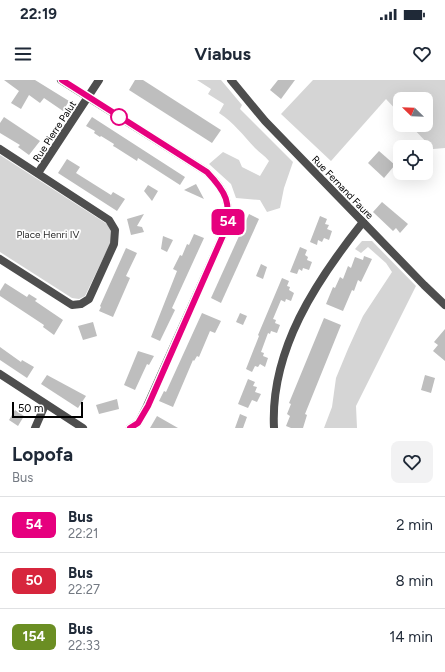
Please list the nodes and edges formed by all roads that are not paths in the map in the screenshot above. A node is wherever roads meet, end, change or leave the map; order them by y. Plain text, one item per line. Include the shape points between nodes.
1 (62, 80) edge
2 (99, 80) edge
3 (231, 80) edge
4 (88, 96) junction
5 (0, 150) edge
6 (38, 173) junction
7 (363, 222) junction
8 (0, 259) edge
9 (445, 305) edge
10 (0, 374) edge
11 (45, 405) junction
12 (35, 428) edge
13 (83, 428) edge
14 (130, 428) edge
15 (274, 428) edge

1 - 4 street
2 - 4 street, Rue Pierre Palut
3 - 7 street, Rue Fernand Faure via 265,121
4 - 6 street, Rue Pierre Palut
4 - 14 street via 207,172 220,185 227,197 229,216 225,231 148,406 138,423
5 - 6 street
6 - 8 street via 109,220 114,230 114,244 89,299 81,304 72,305 61,299
7 - 9 street, Rue Fernand Faure
7 - 15 street via 313,291 296,324 277,382 273,406
10 - 11 street
11 - 12 street
11 - 13 street

